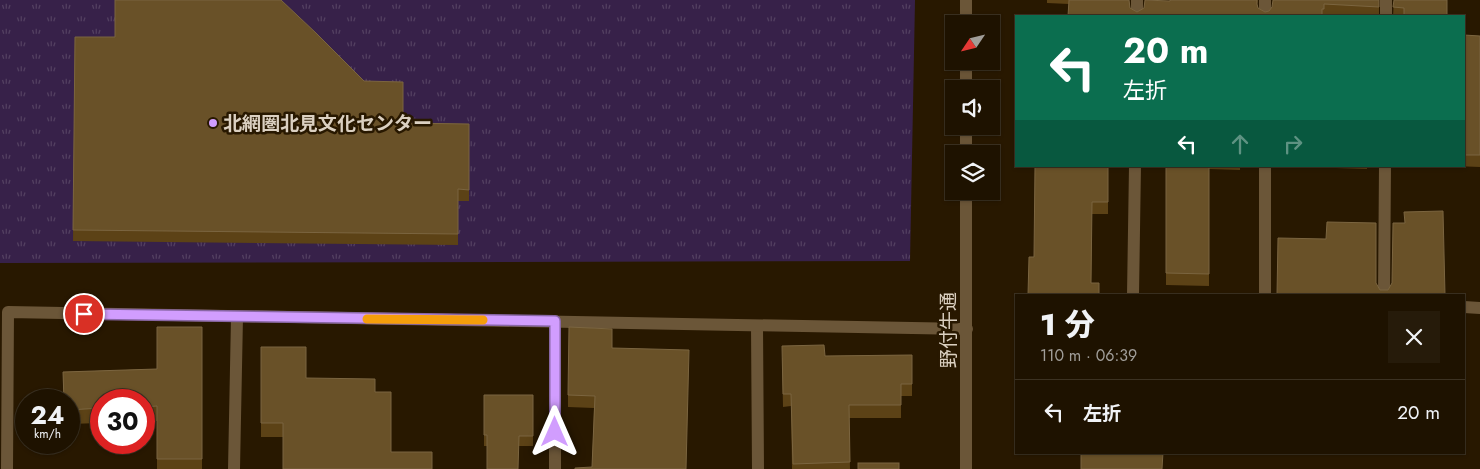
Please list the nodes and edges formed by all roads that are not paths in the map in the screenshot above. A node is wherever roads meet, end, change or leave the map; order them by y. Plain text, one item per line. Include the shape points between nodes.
1 (966, 0) edge
2 (1137, 0) edge
3 (1265, 0) edge
4 (1386, 0) edge
5 (966, 15) edge
6 (1137, 15) edge
7 (1265, 15) edge
8 (1386, 15) edge
9 (1135, 167) edge
10 (1265, 167) edge
11 (1385, 167) edge
12 (966, 200) edge
13 (1133, 294) edge
14 (1265, 294) edge
15 (1384, 294) edge
16 (1465, 307) edge
17 (1480, 308) edge
18 (237, 317) junction
19 (555, 321) junction
20 (758, 326) junction
21 (967, 329) junction
22 (3, 448) edge
23 (6, 469) edge
24 (234, 469) edge
25 (555, 469) edge
26 (758, 469) edge
27 (966, 469) edge

1 - 5 street
2 - 6 street
3 - 7 street
4 - 8 street
9 - 13 street
10 - 14 street
11 - 15 street
12 - 21 street, 野付牛通
16 - 17 street
18 - 19 street
18 - 22 street via 8,312
18 - 24 street
19 - 20 street
19 - 25 street
20 - 21 street
20 - 26 street
21 - 27 street, 野付牛通
22 - 23 street

